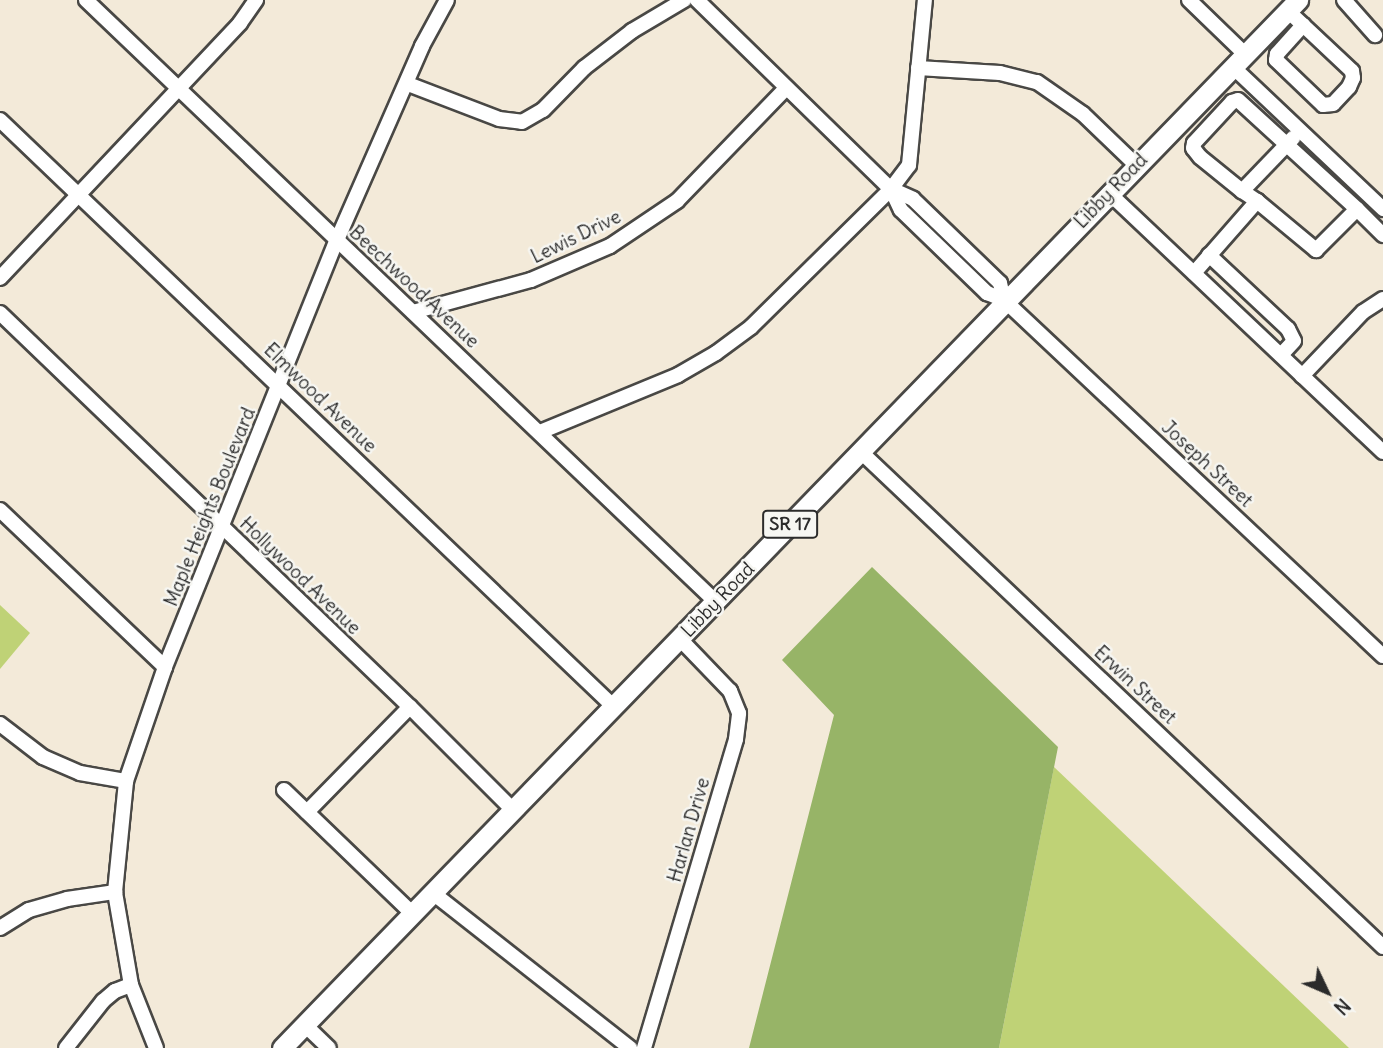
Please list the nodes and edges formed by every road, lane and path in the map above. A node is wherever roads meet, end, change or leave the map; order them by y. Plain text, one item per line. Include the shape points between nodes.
1 (86, 0) edge
2 (256, 0) edge
3 (447, 0) edge
4 (684, 0) edge
5 (697, 0) edge
6 (925, 0) edge
7 (1189, 0) edge
8 (1344, 0) edge
9 (1293, 6) edge
10 (1303, 25) junction
11 (1375, 35) dead end
12 (1239, 61) junction
13 (918, 68) junction
14 (408, 83) junction
15 (786, 88) junction
16 (179, 90) junction
17 (0, 120) edge
18 (1300, 131) junction
19 (1287, 144) junction
20 (1136, 166) junction
21 (891, 189) junction
22 (1242, 191) junction
23 (1109, 193) junction
24 (79, 195) junction
25 (1257, 201) junction
26 (1357, 209) junction
27 (1383, 209) edge
28 (1383, 235) edge
29 (337, 240) junction
30 (1209, 255) junction
31 (1194, 273) junction
32 (0, 278) edge
33 (1383, 299) edge
34 (1004, 300) junction
35 (413, 312) junction
36 (0, 313) edge
37 (1281, 355) junction
38 (1302, 376) junction
39 (279, 386) junction
40 (540, 432) junction
41 (860, 452) junction
42 (1383, 452) edge
43 (0, 510) edge
44 (223, 528) junction
45 (716, 602) junction
46 (680, 639) junction
47 (1383, 656) edge
48 (165, 667) junction
49 (613, 706) junction
50 (410, 707) junction
51 (0, 724) edge
52 (126, 781) junction
53 (284, 790) dead end
54 (512, 809) junction
55 (307, 812) junction
56 (115, 892) junction
57 (433, 893) junction
58 (413, 914) junction
59 (0, 928) edge
60 (1383, 947) edge
61 (131, 985) junction
62 (305, 1025) junction
63 (66, 1048) edge
64 (156, 1048) edge
65 (282, 1048) edge
66 (329, 1048) edge
67 (630, 1048) edge
68 (644, 1048) edge

1 - 16 street, Beechwood Avenue
2 - 16 street
3 - 14 street, Maple Heights Boulevard
4 - 14 street via 632,31 584,68 543,110 522,122 499,119
5 - 15 street, Joseph Street
6 - 13 street
7 - 12 street
8 - 11 street
9 - 10 street
9 - 12 main road, Libby Road / SR 17
10 - 10 street via 1352,71 1349,88 1334,104 1322,105 1276,60
12 - 18 street
12 - 20 main road, Libby Road / SR 17
13 - 20 street via 1000,73 1037,82 1083,114
13 - 21 street via 909,165
14 - 29 street, Maple Heights Boulevard
15 - 21 street, Joseph Street
15 - 35 street, Lewis Drive via 677,201 610,246 531,280
16 - 24 street
16 - 29 street, Beechwood Avenue
17 - 24 street, Elmwood Avenue
18 - 19 street
18 - 27 street
19 - 22 street
19 - 22 street via 1241,101 1231,102 1193,148
19 - 26 street
20 - 23 main road, Libby Road / SR 17
21 - 34 street, Joseph Street via 913,200 998,281
21 - 40 street via 751,327 716,353 667,380
22 - 25 street
23 - 31 street
23 - 34 main road, Libby Road / SR 17
24 - 32 street
24 - 39 street, Elmwood Avenue
25 - 26 street via 1316,250
25 - 30 street
26 - 28 street
29 - 35 street, Beechwood Avenue
29 - 39 street, Maple Heights Boulevard
30 - 31 street
30 - 37 street via 1289,329 1294,341
31 - 37 street
33 - 38 street via 1363,312
34 - 41 main road, Libby Road / SR 17
34 - 47 street, Joseph Street
35 - 40 street, Beechwood Avenue
36 - 44 street, Hollywood Avenue
37 - 38 street
38 - 42 street
39 - 44 street, Maple Heights Boulevard
39 - 49 street, Elmwood Avenue
40 - 45 street, Beechwood Avenue
41 - 45 main road, Libby Road / SR 17
41 - 60 street, Erwin Street
43 - 48 street
44 - 48 street, Maple Heights Boulevard
44 - 50 street, Hollywood Avenue
45 - 46 main road, Libby Road / SR 17
46 - 49 main road, Libby Road / SR 17
46 - 68 street, Harlan Drive via 730,691 738,713 736,739
48 - 52 street, Maple Heights Boulevard
49 - 54 main road, Libby Road / SR 17
50 - 54 street, Hollywood Avenue
50 - 55 street
51 - 52 street via 43,758 80,773
52 - 56 street, Maple Heights Boulevard
53 - 55 street
54 - 57 main road, Libby Road / SR 17
55 - 58 street
56 - 59 street via 29,910
56 - 61 street, Maple Heights Boulevard
57 - 58 main road, Libby Road / SR 17
57 - 67 street
58 - 62 main road, Libby Road / SR 17
61 - 63 street via 103,1001
61 - 64 street, Maple Heights Boulevard
62 - 65 main road, Libby Road / SR 17
62 - 66 street

